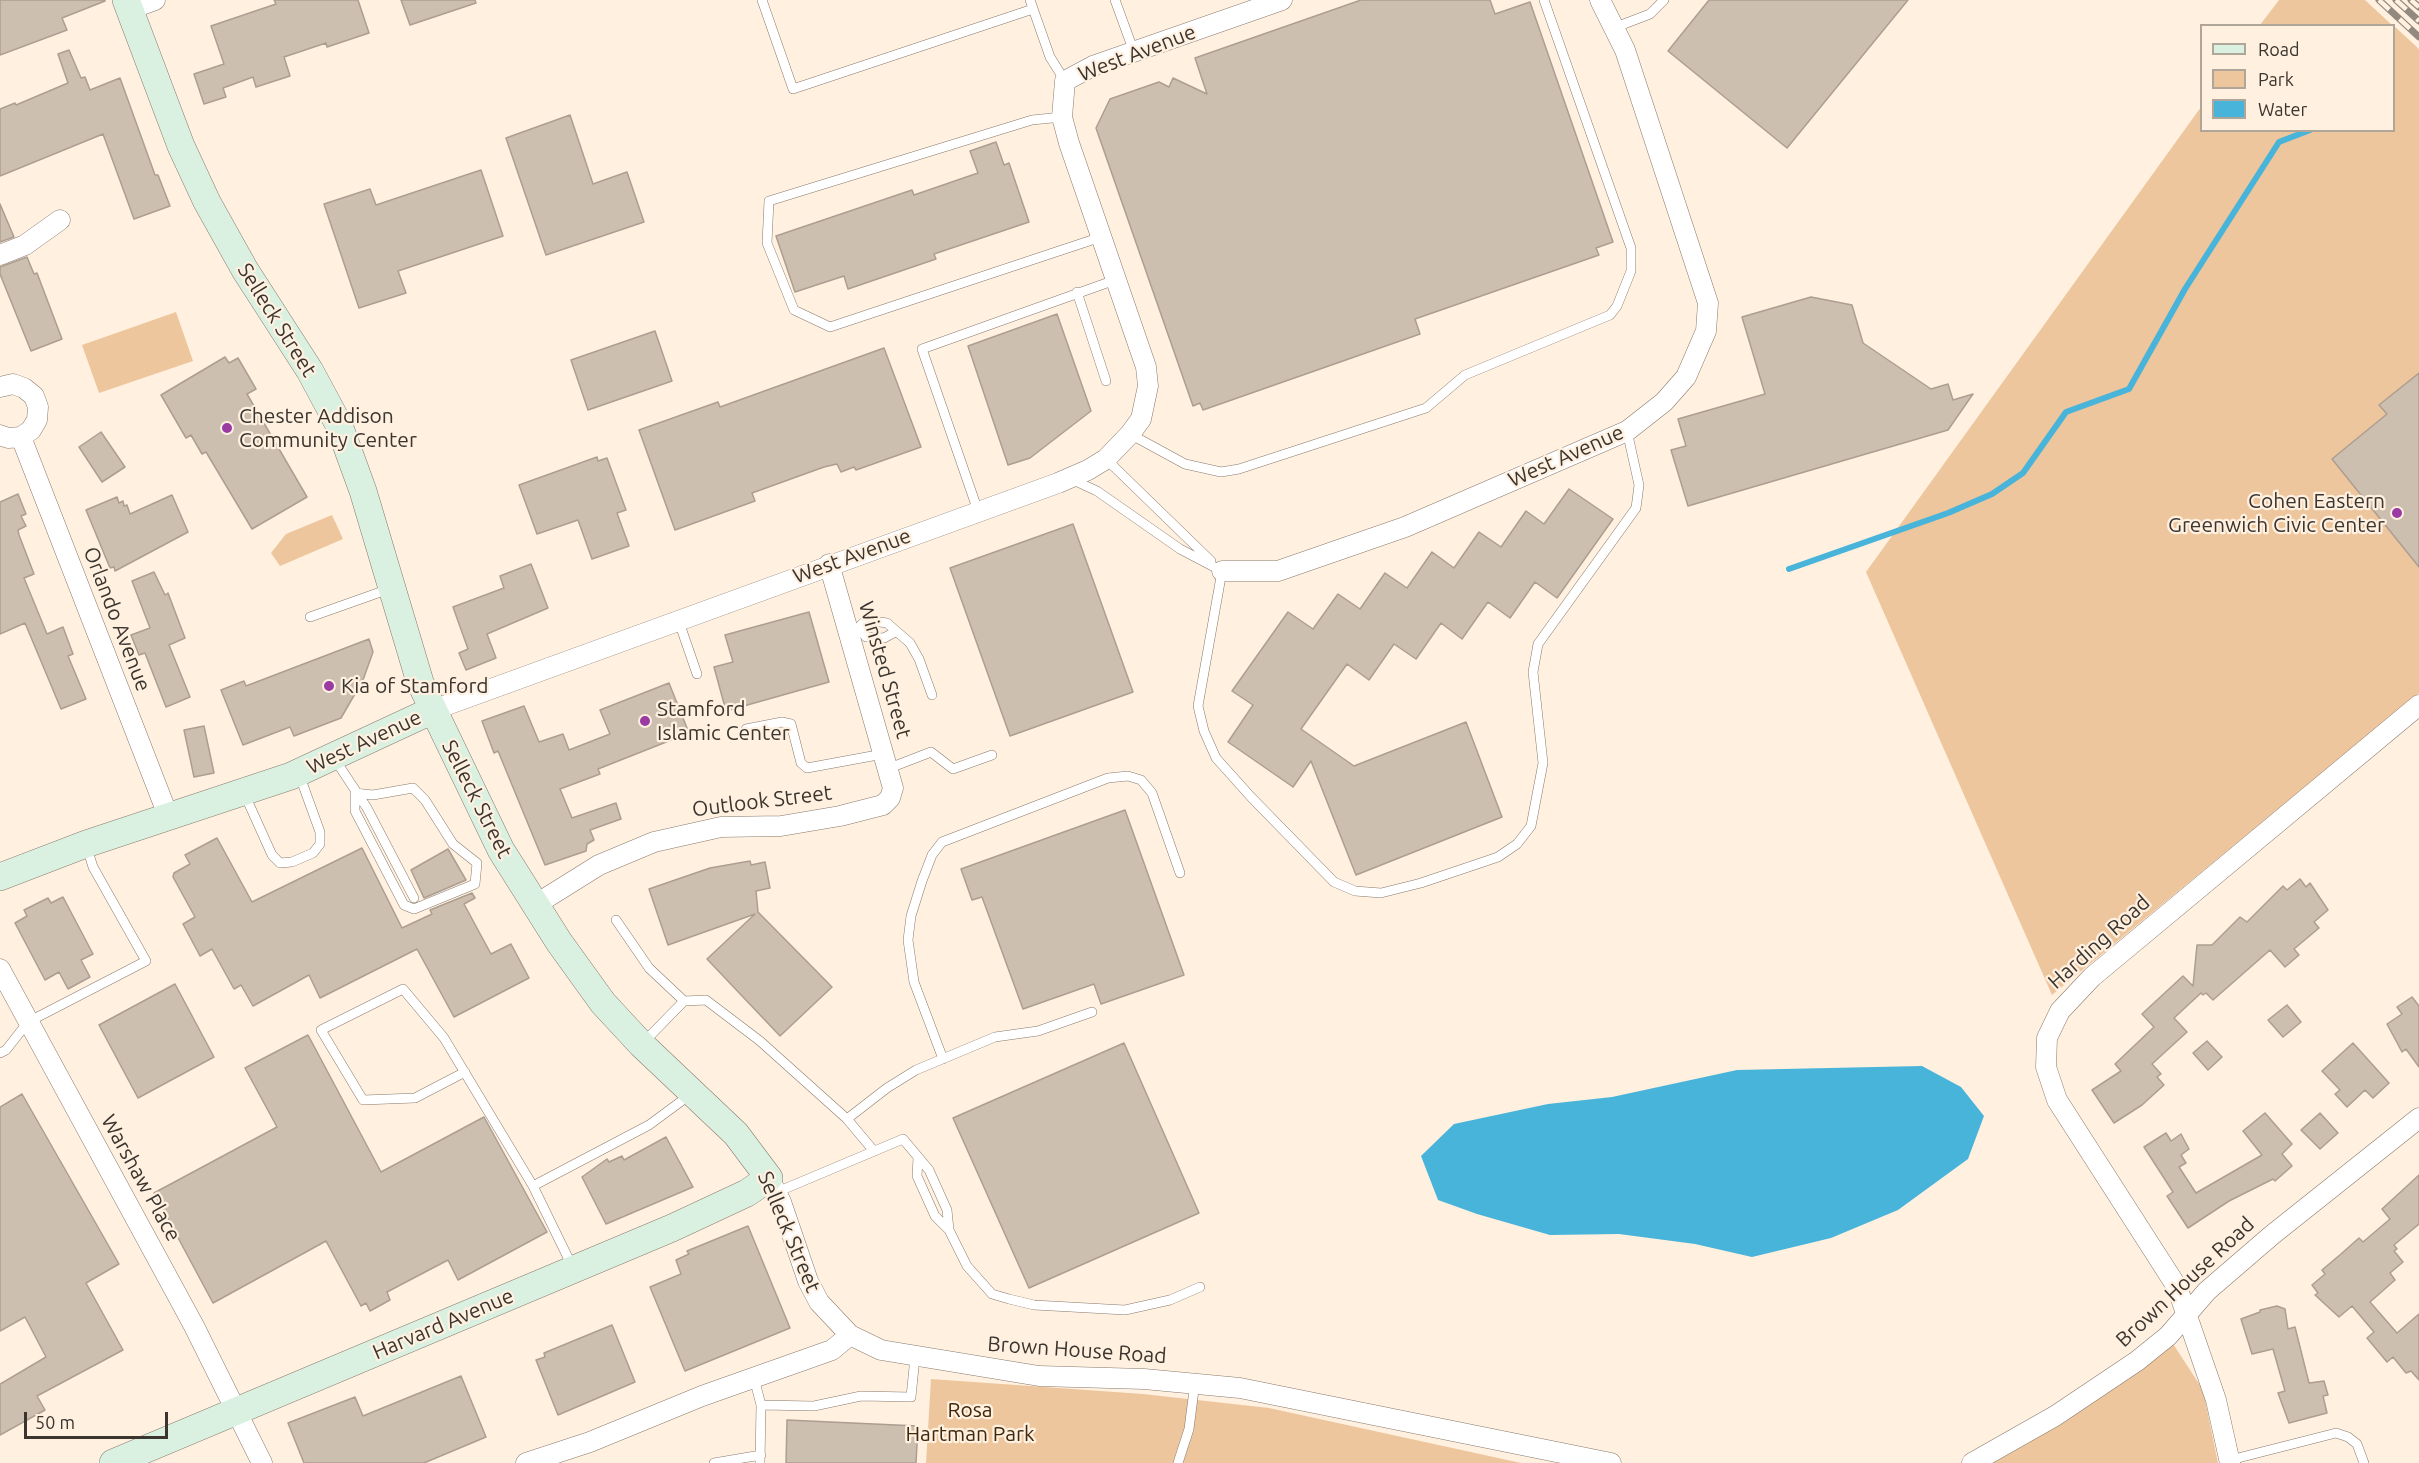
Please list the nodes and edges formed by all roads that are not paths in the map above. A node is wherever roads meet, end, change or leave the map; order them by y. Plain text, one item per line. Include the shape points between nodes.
1 (155, 0) edge
2 (762, 0) edge
3 (1115, 0) edge
4 (1282, 0) edge
5 (1544, 0) edge
6 (1600, 0) edge
7 (1664, 0) edge
8 (128, 5) edge
9 (1031, 5) edge
10 (1616, 27) junction
11 (1134, 52) junction
12 (1065, 81) junction
13 (1062, 117) junction
14 (60, 220) dead end
15 (1101, 237) junction
16 (0, 255) edge
17 (1115, 280) junction
18 (1077, 292) junction
19 (1106, 381) dead end
20 (0, 385) edge
21 (1627, 430) junction
22 (1130, 434) junction
23 (0, 435) edge
24 (21, 437) junction
25 (1106, 459) junction
26 (1069, 478) junction
27 (978, 511) junction
28 (829, 564) junction
29 (1222, 571) junction
30 (391, 588) junction
31 (310, 617) dead end
32 (678, 619) junction
33 (853, 629) junction
34 (895, 632) junction
35 (697, 674) dead end
36 (932, 695) dead end
37 (2419, 705) edge
38 (433, 710) junction
39 (746, 729) dead end
40 (992, 756) dead end
41 (334, 758) junction
42 (885, 761) junction
43 (299, 773) junction
44 (893, 788) joint
45 (244, 794) junction
46 (355, 794) junction
47 (168, 818) junction
48 (86, 844) junction
49 (489, 856) junction
50 (1180, 873) dead end
51 (0, 877) edge
52 (414, 898) dead end
53 (535, 905) junction
54 (616, 920) dead end
55 (0, 969) edge
56 (684, 1001) junction
57 (1092, 1012) dead end
58 (28, 1022) junction
59 (641, 1044) junction
60 (0, 1053) edge
61 (943, 1059) junction
62 (465, 1072) junction
63 (693, 1093) junction
64 (2419, 1118) edge
65 (847, 1119) junction
66 (873, 1150) junction
67 (773, 1185) junction
68 (533, 1186) junction
69 (574, 1270) junction
70 (1200, 1287) dead end
71 (2186, 1315) junction
72 (850, 1335) junction
73 (915, 1357) junction
74 (753, 1378) junction
75 (1195, 1382) junction
76 (760, 1405) junction
77 (236, 1410) junction
78 (760, 1459) edge
79 (2230, 1461) edge
80 (113, 1463) edge
81 (262, 1463) edge
82 (526, 1463) edge
83 (714, 1463) edge
84 (1178, 1463) edge
85 (1611, 1463) edge
86 (1972, 1463) edge
87 (2364, 1463) edge

1 - 8 street
2 - 9 lane via 793,89
3 - 11 lane
4 - 11 street, West Avenue
5 - 22 lane via 1631,248 1631,271 1610,315 1465,375 1426,408 1239,469 1221,472 1185,464
6 - 10 street, West Avenue
7 - 10 lane via 1650,14
8 - 30 street, Selleck Street via 181,146 207,202 339,425
9 - 12 lane via 1050,57
10 - 21 street, West Avenue via 1707,303 1706,331 1686,377 1664,402
11 - 12 street, West Avenue
12 - 13 street, West Avenue
13 - 15 street, West Avenue
13 - 15 lane via 1032,120 990,132 769,201 767,243 794,310 830,327
14 - 16 street via 25,245
15 - 17 street, West Avenue
17 - 18 lane
17 - 22 street, West Avenue via 1146,367 1148,386 1141,419
18 - 19 lane
18 - 27 lane via 922,349
20 - 24 street via 13,384 34,396 37,420
21 - 29 street, West Avenue via 1405,526 1300,565 1278,571
21 - 29 lane via 1639,485 1636,508 1538,645 1533,672 1543,763 1531,826 1517,844 1498,857 1381,893 1355,891 1334,882 1251,797 1216,758 1198,706
22 - 25 street, West Avenue
23 - 24 street
24 - 47 street, Orlando Avenue
25 - 26 street, West Avenue
25 - 29 lane
26 - 27 street, West Avenue
26 - 29 lane via 1097,491 1180,549
27 - 28 street, West Avenue
28 - 32 street, West Avenue
28 - 33 street, Winsted Street
30 - 31 lane
30 - 38 street, Selleck Street via 415,668
32 - 35 lane
32 - 38 street, West Avenue
33 - 34 lane via 866,637 884,638
33 - 34 lane via 866,620 887,623
33 - 42 street, Winsted Street
34 - 36 lane via 910,643
37 - 71 street, Harding Road via 2114,957 2066,1003 2050,1028 2046,1067 2057,1100 2177,1287
38 - 41 street, West Avenue
38 - 49 street, Selleck Street
39 - 42 lane via 791,724 801,763 807,768
40 - 42 lane via 953,769 931,752
41 - 43 street, West Avenue
41 - 46 lane
42 - 44 street, Winsted Street
43 - 45 street, West Avenue
43 - 45 lane via 320,832 320,844 313,854 280,863 272,855
44 - 53 street, Outlook Street via 883,805 864,811 781,826 721,826 654,842 599,864
45 - 47 street, West Avenue
46 - 49 lane via 412,788 425,800 453,844
46 - 49 lane via 356,810 404,905 414,909 475,884
46 - 52 lane via 367,808
47 - 48 street, West Avenue
48 - 51 street, West Avenue
48 - 58 lane via 93,867 146,961
49 - 53 street, Selleck Street
50 - 61 lane via 1152,793 1141,780 1128,776 1108,778 942,842 922,881 908,940 914,982
53 - 59 street, Selleck Street via 603,1003
54 - 56 lane via 649,968
55 - 58 street, Warshaw Place
56 - 59 lane
56 - 65 lane via 706,1000 760,1041
57 - 61 lane via 1038,1031 995,1037
58 - 60 lane
58 - 77 street, Warshaw Place
59 - 63 street, Selleck Street
61 - 65 lane via 887,1088
62 - 62 lane via 444,1038 403,989 321,1030 363,1100 416,1098
62 - 68 lane
63 - 67 street, Selleck Street via 736,1134
63 - 68 lane via 649,1125
64 - 71 street, Brown House Road via 2272,1235 2207,1291
65 - 66 lane
66 - 67 lane
66 - 70 lane via 903,1139 918,1158 917,1176 935,1216 949,1230 973,1273 993,1294 1034,1305 1125,1310 1170,1300
67 - 69 street, Harvard Avenue
67 - 72 street, Selleck Street via 808,1281 824,1309
68 - 69 lane
69 - 77 street, Harvard Avenue
71 - 79 street, Harding Road via 2216,1400
71 - 86 street, Brown House Road via 2168,1336 2113,1378
72 - 73 street, Brown House Road via 881,1350
72 - 74 street via 832,1350
73 - 75 street, Brown House Road via 1039,1376
73 - 76 lane via 911,1397 861,1396 814,1406
74 - 76 lane
74 - 82 street
75 - 84 lane via 1189,1429
75 - 85 street, Brown House Road via 1301,1398
76 - 78 lane
77 - 80 street, Harvard Avenue
77 - 81 street
78 - 83 lane
79 - 87 lane via 2336,1433 2357,1444

